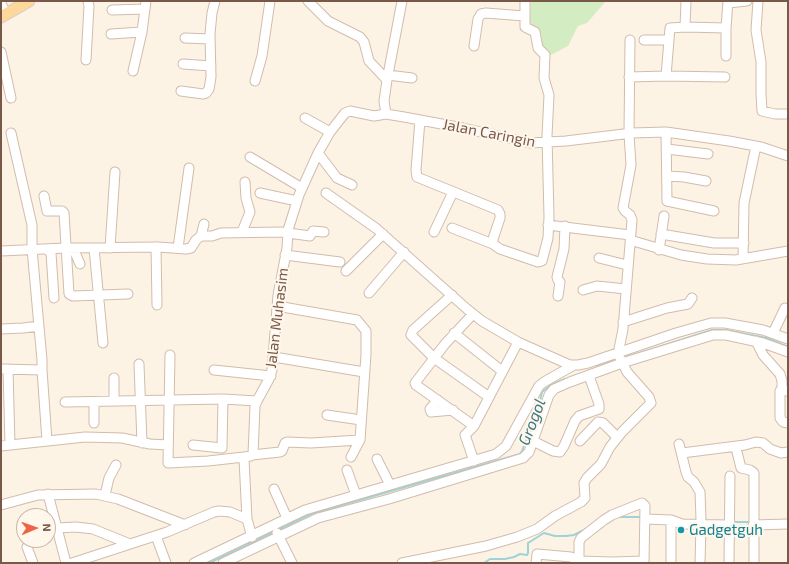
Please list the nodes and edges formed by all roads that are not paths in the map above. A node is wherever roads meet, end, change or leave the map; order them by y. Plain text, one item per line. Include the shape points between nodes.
1 (29, 1) edge
2 (88, 1) edge
3 (215, 1) edge
4 (270, 1) edge
5 (402, 1) edge
6 (525, 1) edge
7 (686, 1) edge
8 (747, 1) edge
9 (758, 1) edge
10 (310, 2) edge
11 (728, 2) edge
12 (1, 4) edge
13 (146, 5) edge
14 (112, 10) dead end
15 (4, 16) edge
16 (524, 16) junction
17 (685, 27) junction
18 (726, 28) junction
19 (142, 32) junction
20 (110, 34) dead end
21 (185, 38) dead end
22 (210, 39) junction
23 (630, 40) dead end
24 (644, 40) dead end
25 (669, 40) junction
26 (474, 46) dead end
27 (1, 52) edge
28 (726, 56) dead end
29 (86, 60) dead end
30 (183, 64) dead end
31 (211, 66) junction
32 (133, 71) dead end
33 (666, 76) junction
34 (629, 77) junction
35 (725, 77) dead end
36 (387, 78) junction
37 (412, 78) dead end
38 (255, 81) dead end
39 (181, 91) dead end
40 (10, 98) dead end
41 (386, 114) junction
42 (788, 114) edge
43 (306, 118) dead end
44 (420, 120) junction
45 (330, 132) junction
46 (666, 132) junction
47 (11, 133) dead end
48 (629, 134) junction
49 (547, 143) junction
50 (756, 146) junction
51 (667, 149) junction
52 (318, 153) junction
53 (708, 154) dead end
54 (788, 156) edge
55 (250, 157) dead end
56 (189, 168) dead end
57 (115, 172) dead end
58 (667, 176) junction
59 (706, 181) dead end
60 (245, 182) dead end
61 (352, 185) dead end
62 (302, 188) junction
63 (453, 192) junction
64 (326, 193) dead end
65 (260, 194) dead end
66 (44, 196) dead end
67 (297, 201) junction
68 (714, 211) dead end
69 (664, 216) dead end
70 (204, 224) dead end
71 (548, 225) junction
72 (565, 226) junction
73 (452, 228) dead end
74 (242, 232) junction
75 (288, 232) junction
76 (324, 232) dead end
77 (434, 232) dead end
78 (383, 234) junction
79 (661, 234) junction
80 (201, 236) junction
81 (630, 238) junction
82 (744, 243) junction
83 (493, 244) junction
84 (156, 247) junction
85 (69, 248) junction
86 (94, 248) junction
87 (110, 248) junction
88 (178, 248) junction
89 (32, 249) junction
90 (46, 249) junction
91 (659, 250) junction
92 (1, 251) edge
93 (788, 251) edge
94 (404, 252) junction
95 (285, 255) junction
96 (599, 258) dead end
97 (743, 258) junction
98 (340, 262) dead end
99 (80, 264) dead end
100 (627, 265) junction
101 (346, 271) dead end
102 (626, 289) junction
103 (583, 290) dead end
104 (369, 293) dead end
105 (128, 294) dead end
106 (99, 295) junction
107 (452, 295) junction
108 (558, 296) dead end
109 (54, 298) dead end
110 (692, 298) dead end
111 (157, 304) dead end
112 (277, 306) junction
113 (785, 308) dead end
114 (473, 314) junction
115 (623, 322) junction
116 (39, 326) junction
117 (1, 329) edge
118 (773, 332) junction
119 (454, 334) junction
120 (788, 339) edge
121 (756, 341) junction
122 (518, 342) junction
123 (103, 343) dead end
124 (788, 352) edge
125 (170, 356) dead end
126 (274, 356) junction
127 (434, 358) junction
128 (620, 358) junction
129 (139, 364) dead end
130 (574, 365) junction
131 (4, 369) edge
132 (42, 370) junction
133 (214, 370) dead end
134 (502, 371) junction
135 (364, 372) junction
136 (271, 376) junction
137 (589, 376) junction
138 (114, 378) dead end
139 (785, 390) edge
140 (488, 397) junction
141 (223, 399) junction
142 (140, 400) junction
143 (169, 400) junction
144 (438, 400) junction
145 (114, 401) junction
146 (257, 401) junction
147 (65, 402) dead end
148 (94, 402) junction
149 (456, 413) junction
150 (327, 415) dead end
151 (361, 420) junction
152 (94, 423) dead end
153 (788, 423) edge
154 (474, 426) junction
155 (465, 435) junction
156 (617, 437) junction
157 (360, 440) junction
158 (47, 441) junction
159 (533, 441) junction
160 (580, 441) dead end
161 (142, 442) junction
162 (6, 445) edge
163 (168, 445) junction
164 (193, 445) dead end
165 (736, 452) dead end
166 (788, 452) edge
167 (248, 456) junction
168 (351, 457) dead end
169 (377, 459) dead end
170 (474, 461) junction
171 (116, 465) dead end
172 (347, 470) dead end
173 (730, 476) dead end
174 (390, 485) junction
175 (274, 489) dead end
176 (48, 494) junction
177 (105, 495) junction
178 (356, 495) junction
179 (1, 505) edge
180 (51, 508) edge
181 (288, 518) junction
182 (645, 518) junction
183 (682, 518) dead end
184 (247, 520) junction
185 (671, 520) junction
186 (700, 522) junction
187 (728, 522) junction
188 (753, 523) junction
189 (788, 524) edge
190 (185, 525) junction
191 (56, 528) joint
192 (276, 532) junction
193 (156, 536) junction
194 (252, 537) junction
195 (130, 544) junction
196 (27, 548) edge
197 (579, 562) edge
198 (613, 562) edge
199 (644, 562) edge
200 (33, 563) edge
201 (66, 563) edge
202 (72, 563) edge
203 (166, 563) edge
204 (194, 563) edge
205 (223, 563) edge
206 (292, 563) edge
207 (402, 563) edge
208 (536, 563) edge
209 (671, 563) edge
210 (700, 563) edge
211 (729, 563) edge
212 (754, 563) edge

1 - 15 main road
2 - 29 street
3 - 22 street
4 - 38 street via 262,56
5 - 36 street
6 - 16 street
7 - 17 street
8 - 11 street
9 - 42 street via 756,30 761,62 762,112
10 - 36 street via 328,21 363,40 370,61
11 - 18 street
12 - 15 street
13 - 14 street
13 - 19 street
16 - 26 street via 481,14
16 - 49 street via 525,27 535,32 537,46 546,57 544,78 549,95
17 - 18 street
17 - 25 street via 671,28
18 - 28 street
19 - 20 street
19 - 32 street
21 - 22 street
22 - 31 street
23 - 34 street
24 - 25 street
25 - 33 street
27 - 40 street
30 - 31 street
31 - 39 street via 211,85 206,93
33 - 34 street
33 - 35 street
34 - 48 street
36 - 37 street
36 - 41 street via 384,104
41 - 44 street, Jalan Caringin
41 - 45 street, Jalan Caringin via 374,116 350,111
43 - 45 street
44 - 49 street, Jalan Caringin via 524,143
44 - 63 street via 416,175
45 - 52 street, Jalan Muhasim
46 - 48 street, Jalan Caringin
46 - 50 street, Jalan Caringin
46 - 51 street
47 - 89 street via 32,219
48 - 49 street, Jalan Caringin
48 - 81 street via 631,165 623,208 632,218
49 - 71 street
50 - 54 street, Jalan Caringin
50 - 82 street via 744,203
51 - 53 street
51 - 58 street
52 - 61 street via 338,178
52 - 62 street, Jalan Muhasim
55 - 62 street
56 - 88 street
57 - 87 street
58 - 59 street
58 - 68 street via 667,201
60 - 74 street via 250,212
62 - 67 street, Jalan Muhasim
63 - 77 street
63 - 83 street via 499,211 500,218
64 - 78 street
65 - 67 street
66 - 85 street via 47,211 64,213
67 - 75 street, Jalan Muhasim
69 - 79 street
70 - 80 street
71 - 72 street
71 - 83 street via 546,244 540,262 500,249
72 - 81 street
72 - 108 street via 564,249 557,277 560,282
73 - 83 street
74 - 75 street
74 - 80 street
75 - 76 street via 310,236 313,231
75 - 95 street, Jalan Muhasim
78 - 94 street
78 - 101 street
79 - 82 street via 714,243
79 - 91 street
80 - 88 street via 191,248
81 - 91 street
81 - 100 street
82 - 97 street
84 - 87 street
84 - 88 street
84 - 111 street
85 - 86 street
85 - 90 street
85 - 99 street
85 - 106 street via 69,294
86 - 87 street
86 - 106 street
89 - 90 street
89 - 92 street
89 - 116 street
90 - 109 street via 51,253
91 - 97 street via 701,259
93 - 97 street
94 - 104 street
94 - 107 street
95 - 98 street
95 - 112 street, Jalan Muhasim
96 - 100 street
100 - 102 street
102 - 103 street via 597,286
102 - 115 street
105 - 106 street
106 - 123 street
107 - 114 street
107 - 127 street via 411,333
110 - 115 street via 688,304
112 - 126 street, Jalan Muhasim
112 - 135 street via 357,320 366,331
113 - 118 street
114 - 119 street
114 - 122 street
115 - 128 street
116 - 117 street
116 - 132 street
118 - 120 street
118 - 128 street via 725,323 711,323 683,331
119 - 127 street
119 - 134 street
121 - 124 street
121 - 128 street via 713,335
121 - 139 street via 763,355 780,374
122 - 130 street
122 - 134 street
125 - 143 street
126 - 135 street
126 - 136 street, Jalan Muhasim
127 - 140 street
127 - 144 street via 415,383
128 - 130 street
128 - 137 street
128 - 156 street via 651,403
129 - 142 street
130 - 170 street via 539,386 501,451
131 - 132 street
131 - 162 street
132 - 158 street
133 - 136 street
134 - 140 street
135 - 151 street
136 - 146 street, Jalan Muhasim
137 - 159 street via 551,391
137 - 159 street via 599,409 575,420 560,452
138 - 145 street
139 - 153 street via 780,391 780,418
140 - 154 street
141 - 143 street
141 - 146 street
141 - 164 street via 222,448
142 - 143 street
142 - 145 street
142 - 161 street
143 - 163 street
144 - 149 street
144 - 149 street via 430,409 431,412
145 - 148 street
146 - 167 street, Jalan Muhasim
147 - 148 street
148 - 152 street
149 - 154 street
149 - 155 street
150 - 151 street
151 - 157 street
154 - 155 street
155 - 170 street
156 - 160 street via 603,423 598,422
156 - 207 street via 601,464 586,481 584,500 537,529 486,546
157 - 167 street via 287,442 280,452
157 - 168 street
158 - 161 street via 111,438
158 - 162 street
159 - 192 street via 529,452 519,460
161 - 163 street
163 - 167 street via 168,463
165 - 188 street via 741,468 754,473
166 - 186 street via 781,453 770,449 763,442 680,448 688,477 700,492
167 - 184 street, Jalan Muhasim
169 - 174 street
170 - 174 street
171 - 177 street via 109,478
172 - 178 street
173 - 187 street
174 - 178 street
175 - 181 street
176 - 177 street
176 - 179 street via 24,497
176 - 180 street
177 - 190 street
178 - 181 street via 321,504
181 - 192 street
182 - 185 street
182 - 197 street via 645,506 642,503 600,522 579,540
182 - 199 street
183 - 186 street
184 - 190 street via 230,512 219,511 206,514
184 - 194 street, Jalan Muhasim
185 - 186 street via 679,524
185 - 209 street
186 - 187 street
186 - 210 street
187 - 211 street
188 - 189 street
188 - 212 street
190 - 193 street
191 - 195 street via 92,528
191 - 201 street
192 - 194 street
192 - 205 street
192 - 206 street
193 - 195 street
193 - 203 street
194 - 204 street
195 - 202 street
196 - 200 street
197 - 198 street
197 - 208 street via 570,557 537,554
198 - 199 street

